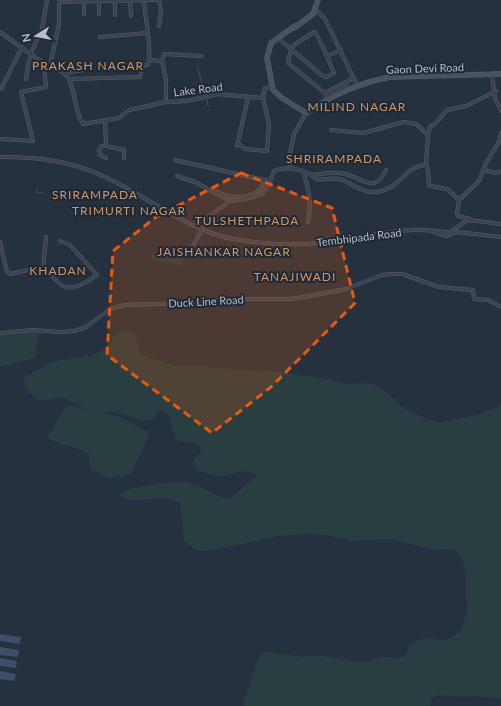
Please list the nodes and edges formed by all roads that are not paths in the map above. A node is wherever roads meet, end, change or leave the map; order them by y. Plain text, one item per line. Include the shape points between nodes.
1 (47, 0) edge
2 (135, 0) edge
3 (144, 0) edge
4 (318, 0) edge
5 (59, 1) edge
6 (84, 1) edge
7 (99, 1) junction
8 (115, 1) junction
9 (130, 1) junction
10 (315, 9) junction
11 (84, 14) dead end
12 (99, 14) dead end
13 (115, 15) dead end
14 (131, 16) dead end
15 (159, 26) dead end
16 (0, 32) edge
17 (148, 33) junction
18 (100, 36) dead end
19 (279, 38) junction
20 (22, 47) junction
21 (291, 49) junction
22 (341, 50) junction
23 (32, 53) junction
24 (202, 56) dead end
25 (327, 56) junction
26 (149, 60) junction
27 (162, 61) junction
28 (44, 62) junction
29 (118, 65) dead end
30 (143, 65) junction
31 (50, 66) junction
32 (84, 70) dead end
33 (64, 74) junction
34 (501, 74) edge
35 (492, 75) junction
36 (26, 78) dead end
37 (354, 78) junction
38 (69, 79) junction
39 (346, 82) junction
40 (271, 87) junction
41 (358, 87) junction
42 (1, 89) edge
43 (496, 91) junction
44 (324, 93) junction
45 (330, 97) junction
46 (248, 98) junction
47 (263, 98) junction
48 (325, 99) dead end
49 (166, 102) junction
50 (501, 111) edge
51 (306, 113) junction
52 (106, 120) junction
53 (331, 130) dead end
54 (501, 133) edge
55 (428, 135) junction
56 (0, 139) edge
57 (500, 142) edge
58 (106, 146) junction
59 (0, 157) edge
60 (106, 158) dead end
61 (124, 158) dead end
62 (175, 160) dead end
63 (426, 165) junction
64 (290, 168) junction
65 (386, 170) dead end
66 (483, 170) junction
67 (501, 171) edge
68 (304, 172) junction
69 (311, 174) junction
70 (177, 176) dead end
71 (267, 181) junction
72 (214, 190) dead end
73 (459, 200) junction
74 (230, 201) junction
75 (207, 218) tunnel mouth
76 (308, 222) dead end
77 (486, 222) junction
78 (501, 224) edge
79 (431, 231) junction
80 (211, 233) junction
81 (46, 237) dead end
82 (501, 237) edge
83 (60, 241) dead end
84 (0, 242) edge
85 (191, 250) dead end
86 (43, 270) junction
87 (501, 307) edge
88 (0, 333) edge

1 - 23 street via 45,17
2 - 3 street
2 - 9 street
3 - 15 street via 159,0
3 - 17 street
4 - 10 street
5 - 6 street
5 - 31 street via 60,24
6 - 7 street
6 - 11 street
7 - 8 street
7 - 12 street
8 - 9 street
8 - 13 street
9 - 14 street
10 - 19 street via 313,14
10 - 22 street via 325,19
16 - 20 street, Lake Road
17 - 18 street
17 - 26 street
19 - 21 street
19 - 40 street via 271,43 267,58
20 - 23 street, Lake Road
20 - 42 street
21 - 25 street via 297,42 315,32
21 - 25 street via 327,77 334,73
21 - 44 street via 288,63
22 - 25 street
22 - 37 street
23 - 28 street, Lake Road
23 - 36 street
24 - 27 street via 164,54
26 - 27 street
26 - 30 street via 148,65
27 - 49 street via 166,80
28 - 31 street, Lake Road
28 - 56 street via 46,87 21,92 33,141
29 - 30 street
30 - 38 street via 140,77
31 - 33 street, Lake Road
32 - 33 street
33 - 38 street, Lake Road
34 - 35 street, Gaon Devi Road
35 - 41 street, Gaon Devi Road via 391,77 373,80
35 - 43 street
37 - 39 street
37 - 41 street
38 - 52 street, Lake Road via 83,124
39 - 44 street
39 - 45 street via 347,87
40 - 47 street via 265,88
40 - 51 street via 282,98
41 - 45 street, Gaon Devi Road
43 - 50 street via 495,98
43 - 55 street via 466,106 447,110 430,127
44 - 45 street
45 - 48 street
45 - 51 street, Gaon Devi Road
46 - 47 street, Lake Road
46 - 47 street via 237,145 245,149 267,151 269,124
46 - 49 street, Lake Road via 217,94 187,101
49 - 52 street, Lake Road via 129,110 119,118
51 - 64 street, Gaon Devi Road via 294,134
52 - 58 street
53 - 55 street via 363,133 404,122 416,124
54 - 57 street
55 - 63 street
57 - 66 street
58 - 60 street via 99,150 100,156
58 - 61 street via 124,150
59 - 80 street via 38,157 82,167 120,184 152,204
62 - 71 street
63 - 69 street via 421,165 401,177 394,187 373,192 361,190 340,179 317,179
63 - 73 street via 430,186 447,189
64 - 68 street
64 - 71 street via 274,171
65 - 69 street via 382,178 367,184 343,173
66 - 67 street via 496,173
66 - 73 street via 479,181
68 - 69 street
68 - 76 street via 311,204
70 - 74 street via 195,182
71 - 72 street via 258,191 240,197 224,195
71 - 74 street via 262,194
73 - 77 street via 458,216
74 - 75 street
77 - 78 street, Tembhipada Road
77 - 79 street, Tembhipada Road via 469,220 449,233
79 - 80 street, Tembhipada Road via 393,231 306,244 260,243
79 - 82 street via 446,236 457,232
80 - 85 street via 201,232
81 - 86 street
83 - 86 street via 70,245 97,274 77,287 60,284
84 - 86 street via 7,272 10,274 25,270
87 - 88 street, Duck Line Road via 488,300 474,299 473,290 439,287 402,274 390,274 346,289 290,299 229,299 195,304 124,304 110,309 86,327 75,331 32,330

